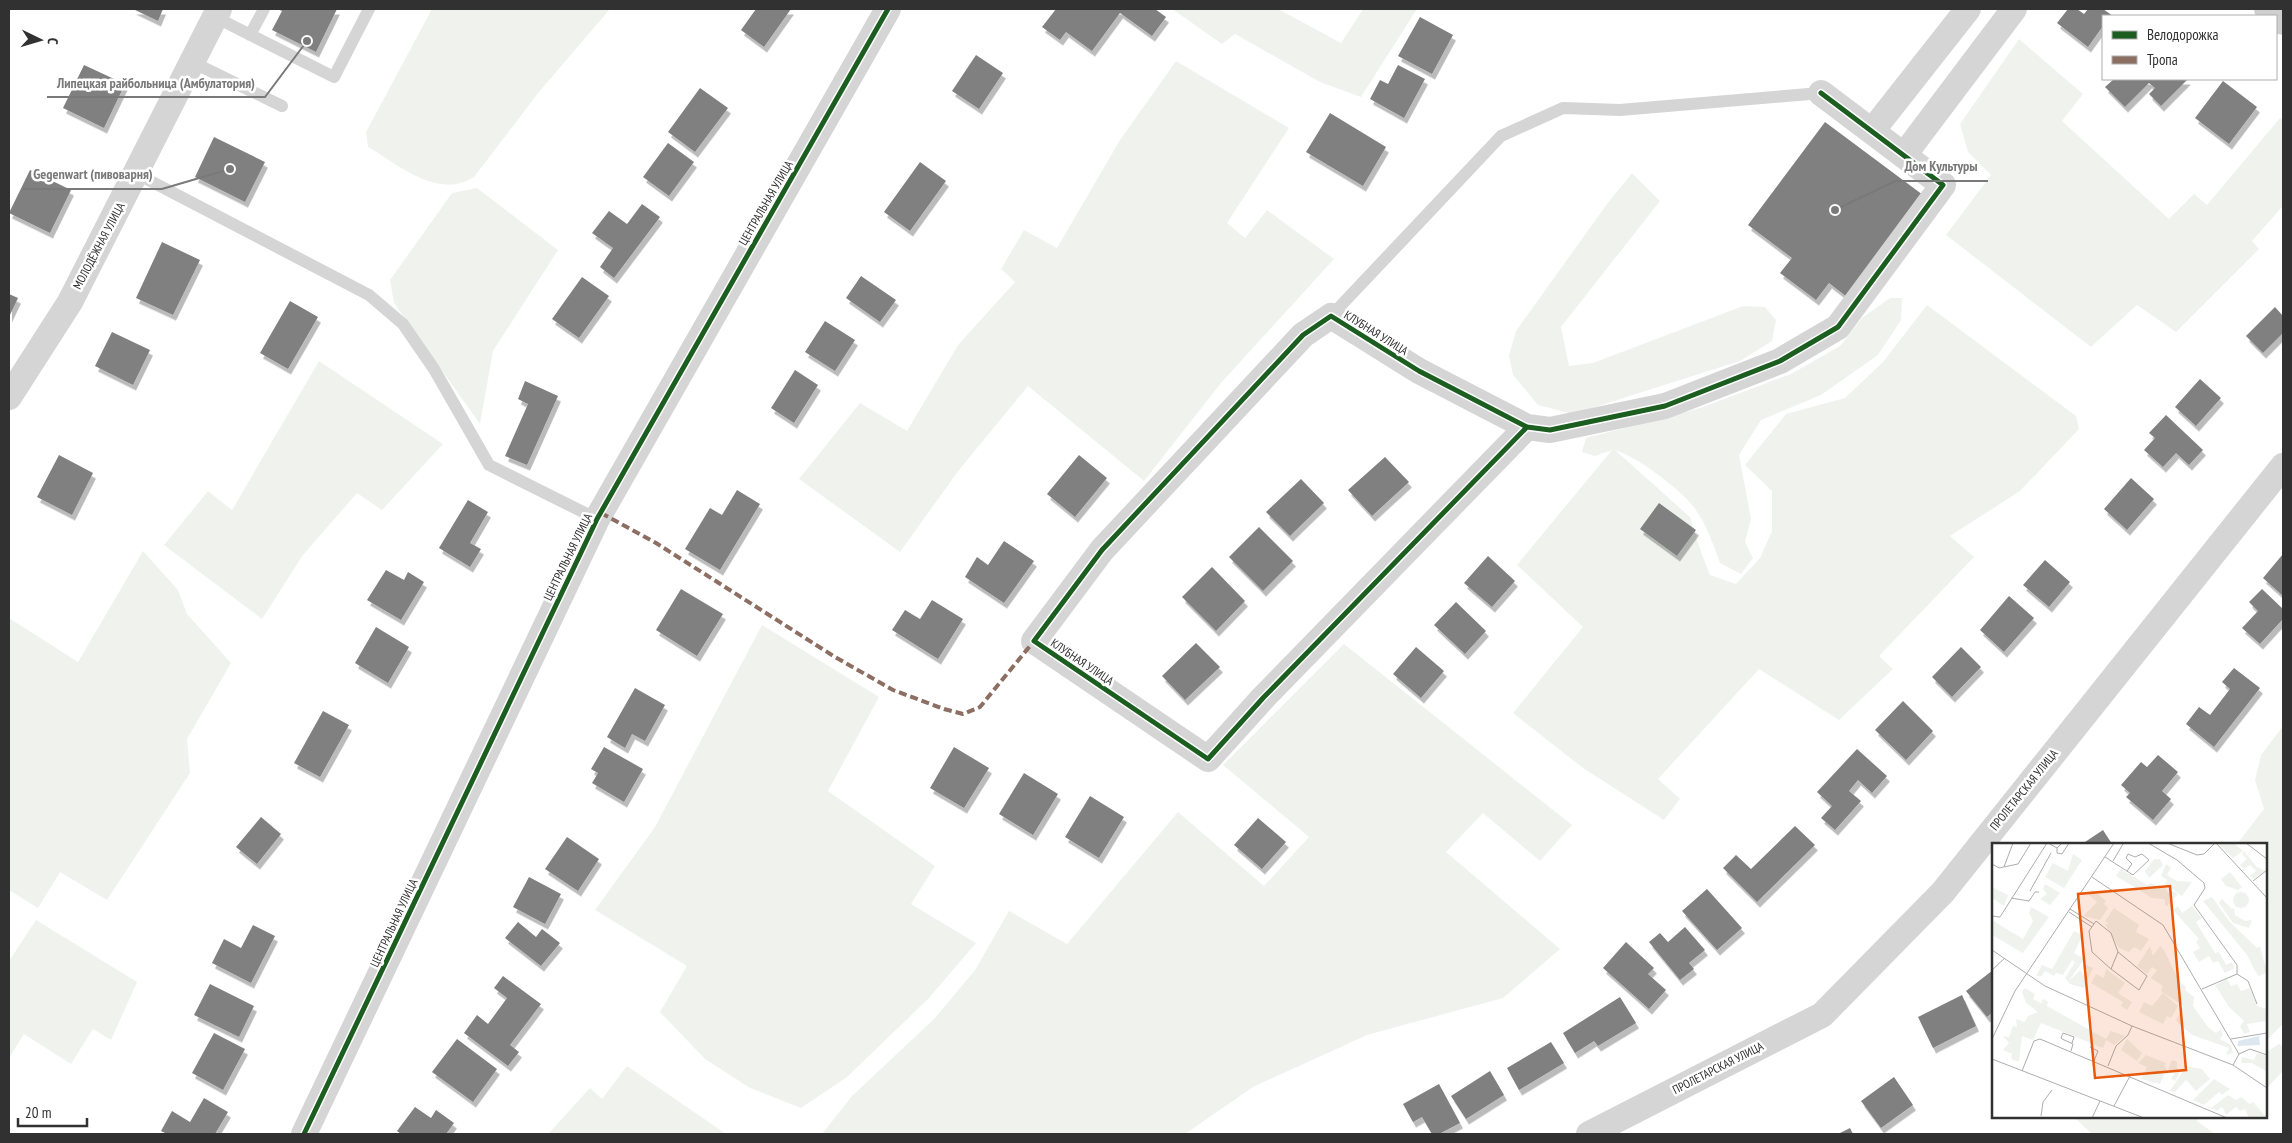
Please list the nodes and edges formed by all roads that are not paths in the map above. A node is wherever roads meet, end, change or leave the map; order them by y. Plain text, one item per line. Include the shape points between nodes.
1 (264, 9) edge
2 (369, 9) edge
3 (888, 9) edge
4 (1968, 9) edge
5 (2014, 9) edge
6 (217, 13) edge
7 (250, 35) junction
8 (192, 62) junction
9 (1821, 94) joint
10 (282, 106) dead end
11 (1872, 131) junction
12 (1904, 155) junction
13 (137, 174) junction
14 (1331, 316) junction
15 (9, 397) edge
16 (1527, 428) junction
17 (2283, 466) edge
18 (598, 519) junction
19 (304, 1134) edge
20 (1589, 1134) edge

1 - 7 lane
2 - 7 lane via 334,77
3 - 18 street, ЦЕНТРАЛЬНАЯ УЛИЦА
4 - 11 street
5 - 12 street
6 - 7 lane
6 - 8 street, МОЛОДЁЖНАЯ УЛИЦА
8 - 10 lane
8 - 13 street, МОЛОДЁЖНАЯ УЛИЦА
9 - 11 street
9 - 14 lane via 1620,110 1563,108 1501,136
11 - 12 street
12 - 16 street via 1943,185 1838,327 1780,361 1665,406 1550,430
13 - 15 street, МОЛОДЁЖНАЯ УЛИЦА via 70,302
13 - 18 lane via 369,295 403,324 434,369 489,465
14 - 16 street, КЛУБНАЯ УЛИЦА via 1420,371
14 - 16 street, КЛУБНАЯ УЛИЦА via 1302,335 1102,550 1034,641 1208,759 1263,698
17 - 20 street, ПРОЛЕТАРСКАЯ УЛИЦА via 1943,892 1822,1015
18 - 19 street, ЦЕНТРАЛЬНАЯ УЛИЦА

